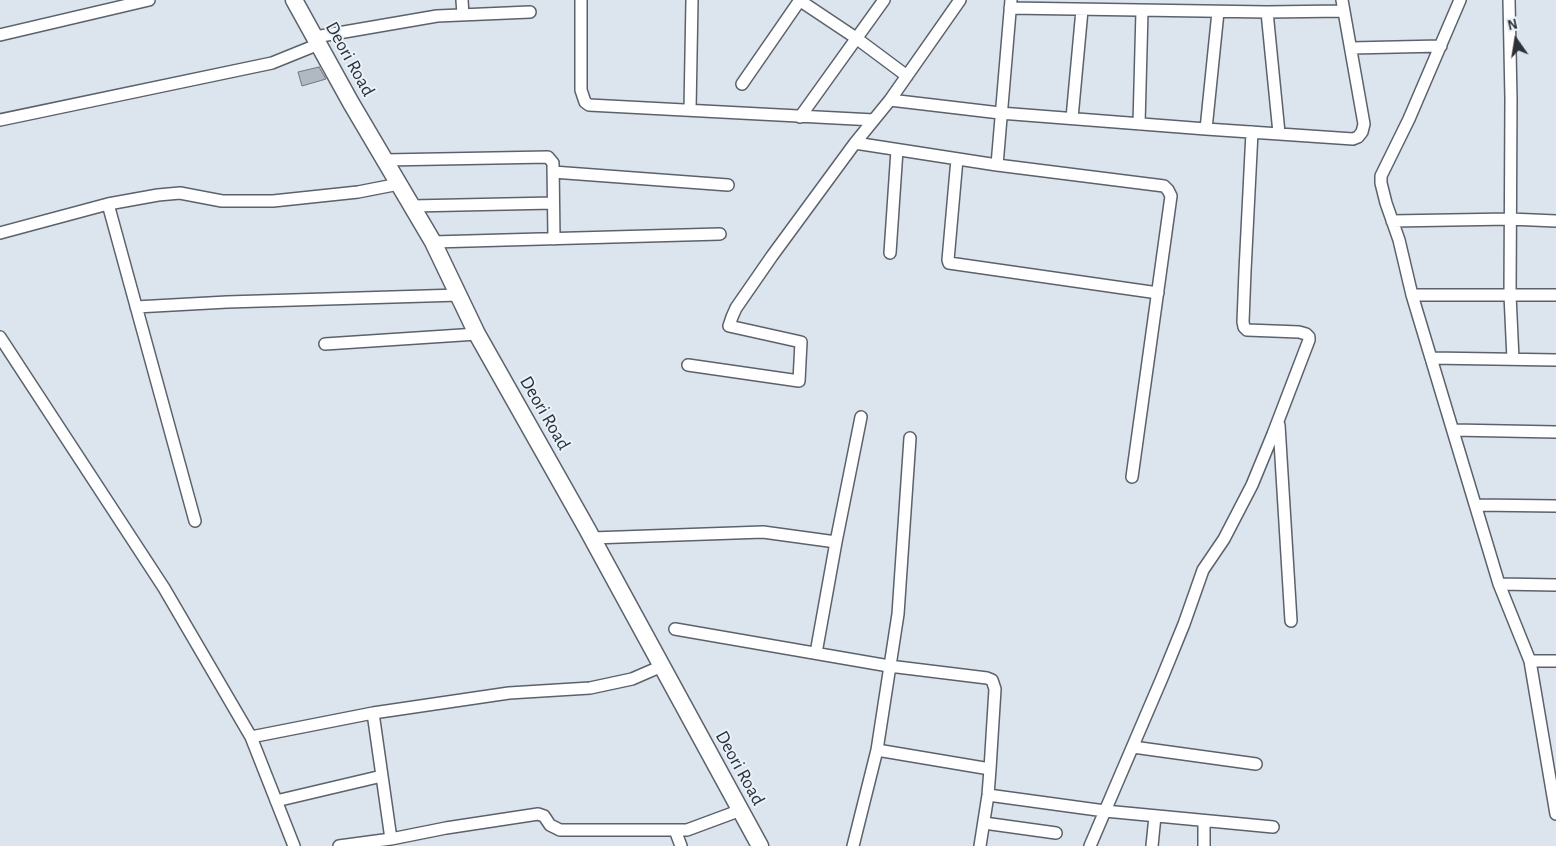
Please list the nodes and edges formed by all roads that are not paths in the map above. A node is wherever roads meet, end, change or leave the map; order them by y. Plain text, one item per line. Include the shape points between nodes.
1 (149, 0) edge
2 (294, 0) edge
3 (462, 0) edge
4 (581, 0) edge
5 (692, 0) edge
6 (800, 0) edge
7 (884, 0) edge
8 (960, 0) edge
9 (1460, 0) edge
10 (1509, 0) edge
11 (1010, 4) edge
12 (1343, 6) edge
13 (1082, 10) junction
14 (1142, 11) junction
15 (530, 12) dead end
16 (1218, 12) junction
17 (1267, 12) junction
18 (463, 15) junction
19 (0, 35) edge
20 (856, 38) junction
21 (317, 41) junction
22 (1441, 46) junction
23 (1351, 48) junction
24 (907, 76) junction
25 (742, 84) dead end
26 (890, 100) junction
27 (690, 110) junction
28 (1000, 113) junction
29 (800, 117) junction
30 (1072, 118) junction
31 (0, 120) edge
32 (874, 120) junction
33 (1139, 124) junction
34 (1206, 129) junction
35 (1252, 132) junction
36 (1279, 133) junction
37 (856, 143) junction
38 (897, 150) junction
39 (957, 159) junction
40 (385, 160) junction
41 (997, 165) junction
42 (553, 172) junction
43 (399, 184) junction
44 (728, 185) dead end
45 (553, 203) junction
46 (108, 204) junction
47 (412, 206) junction
48 (1510, 219) junction
49 (1392, 221) junction
50 (1556, 221) edge
51 (0, 233) edge
52 (720, 234) dead end
53 (554, 239) junction
54 (434, 242) junction
55 (890, 253) dead end
56 (1158, 293) junction
57 (1412, 295) junction
58 (1510, 295) junction
59 (1556, 295) edge
60 (459, 296) junction
61 (136, 307) junction
62 (477, 334) junction
63 (0, 337) edge
64 (325, 344) dead end
65 (1432, 358) junction
66 (1513, 360) junction
67 (1556, 360) edge
68 (688, 365) dead end
69 (861, 417) dead end
70 (1279, 420) junction
71 (1453, 430) junction
72 (1556, 432) edge
73 (910, 438) dead end
74 (1132, 477) dead end
75 (1476, 505) junction
76 (1556, 506) edge
77 (194, 521) dead end
78 (592, 538) junction
79 (836, 542) junction
80 (1499, 584) junction
81 (1556, 585) edge
82 (1292, 621) dead end
83 (675, 629) dead end
84 (816, 653) junction
85 (1530, 661) junction
86 (1556, 661) edge
87 (662, 666) junction
88 (889, 666) junction
89 (373, 713) junction
90 (251, 737) junction
91 (1133, 747) junction
92 (877, 750) junction
93 (1256, 764) dead end
94 (990, 769) junction
95 (382, 776) junction
96 (988, 795) junction
97 (276, 801) junction
98 (741, 810) junction
99 (1105, 811) junction
100 (1556, 814) edge
101 (1154, 816) junction
102 (1204, 821) junction
103 (984, 823) junction
104 (1273, 826) dead end
105 (675, 830) junction
106 (1056, 833) dead end
107 (391, 839) junction
108 (294, 846) edge
109 (339, 846) edge
110 (681, 846) edge
111 (760, 846) edge
112 (853, 846) edge
113 (980, 846) edge
114 (1090, 846) edge
115 (1152, 846) edge
116 (1204, 846) edge

1 - 19 street
2 - 21 street, Deori Road
3 - 18 street
4 - 27 street via 581,90 585,102 589,105
5 - 27 street
6 - 20 street
6 - 25 street
7 - 20 street
8 - 24 street
9 - 22 street
10 - 48 street
11 - 13 street
11 - 28 street
12 - 17 street
12 - 23 street
13 - 14 street
13 - 30 street
14 - 16 street
14 - 33 street
15 - 18 street
16 - 17 street
16 - 34 street
17 - 36 street
18 - 21 street via 437,16
20 - 24 street
20 - 29 street
21 - 31 street via 272,63
21 - 40 street, Deori Road
22 - 23 street
22 - 49 street via 1381,176
23 - 36 street via 1364,124 1358,137
24 - 26 street
26 - 28 street
26 - 32 street
27 - 29 street
28 - 30 street
28 - 41 street
29 - 32 street
30 - 33 street
32 - 37 street
33 - 34 street
34 - 35 street
35 - 36 street
35 - 70 street via 1244,327 1247,330 1300,332 1309,337
37 - 38 street
37 - 68 street via 736,308 729,326 801,342 799,380
38 - 39 street
38 - 55 street
39 - 41 street
39 - 56 street via 950,263
40 - 42 street via 546,156 553,163
40 - 43 street, Deori Road
41 - 56 street via 1164,186 1171,196
42 - 44 street
42 - 45 street
43 - 46 street via 273,202 222,201 180,193
43 - 47 street, Deori Road
45 - 47 street
45 - 53 street
46 - 51 street
46 - 61 street
47 - 54 street, Deori Road
48 - 49 street
48 - 50 street
48 - 58 street
49 - 57 street
52 - 53 street
53 - 54 street
54 - 60 street, Deori Road
56 - 74 street
57 - 58 street
57 - 65 street
58 - 59 street
58 - 66 street
60 - 61 street
60 - 62 street, Deori Road
61 - 77 street
62 - 64 street
62 - 78 street, Deori Road
63 - 90 street via 164,588
65 - 66 street
65 - 71 street
66 - 67 street
69 - 79 street
70 - 82 street
70 - 91 street via 1245,501 1203,570
71 - 72 street
71 - 75 street
73 - 88 street via 898,614
75 - 76 street
75 - 80 street
78 - 79 street via 763,532
78 - 87 street, Deori Road
79 - 84 street
80 - 81 street
80 - 85 street
83 - 84 street
84 - 88 street
85 - 86 street
85 - 100 street
87 - 89 street via 632,679 590,688 509,693
87 - 98 street, Deori Road
88 - 92 street
88 - 94 street via 992,680 995,689
89 - 90 street
89 - 95 street
90 - 97 street
91 - 93 street
91 - 99 street
92 - 94 street
92 - 112 street
94 - 96 street
95 - 97 street
95 - 107 street
96 - 99 street
96 - 103 street
97 - 108 street
98 - 105 street via 687,830
98 - 111 street, Deori Road
99 - 101 street
99 - 114 street
101 - 102 street
101 - 115 street
102 - 104 street
102 - 116 street
103 - 106 street
103 - 113 street
105 - 107 street via 560,830 538,814
105 - 110 street
107 - 109 street

